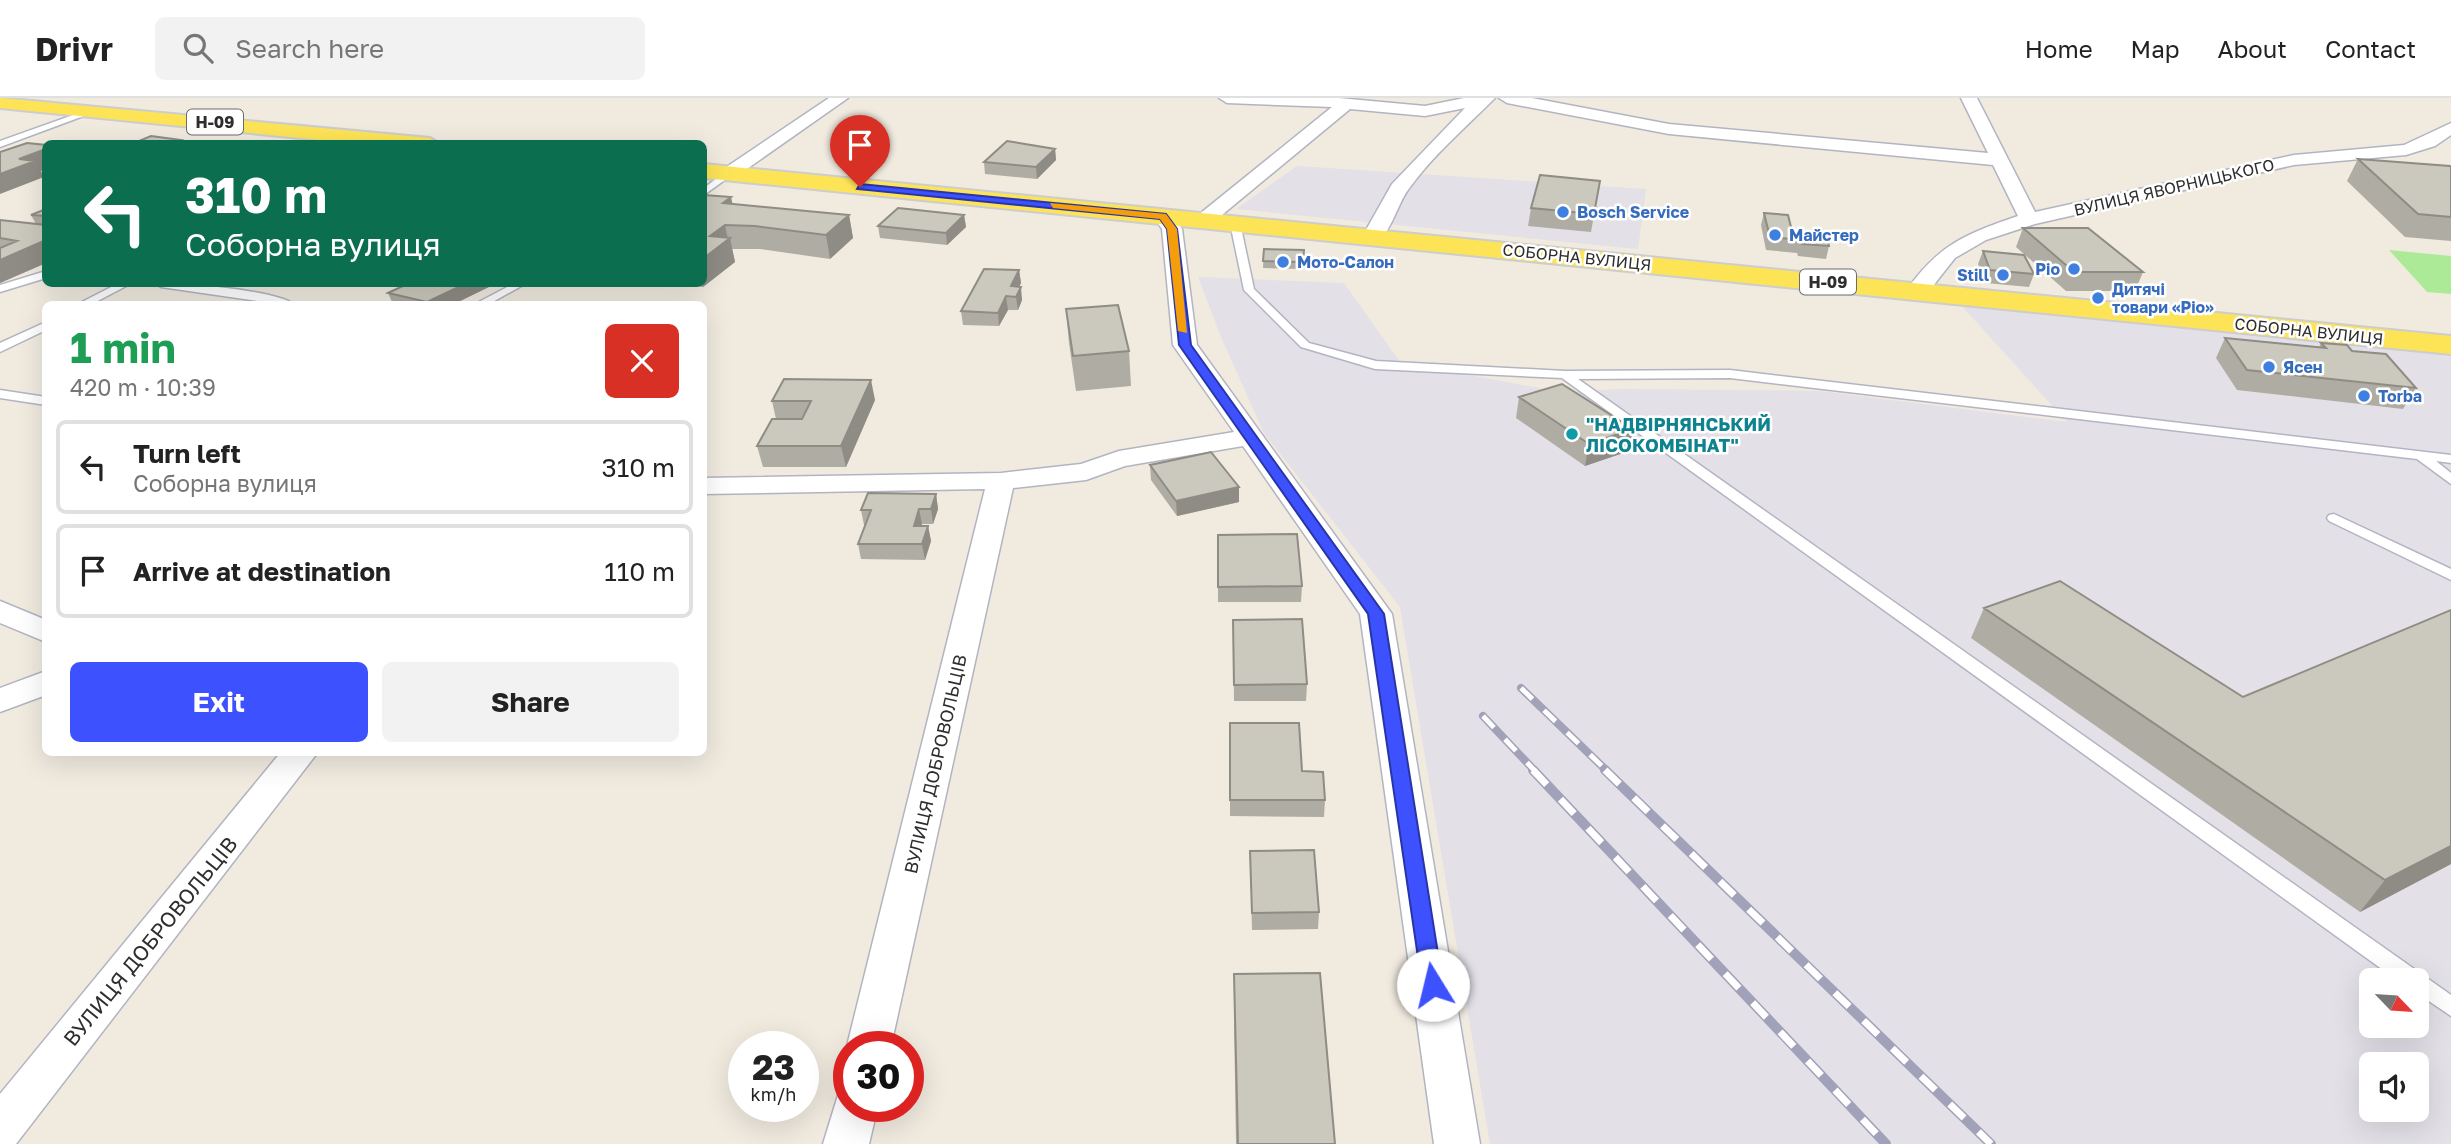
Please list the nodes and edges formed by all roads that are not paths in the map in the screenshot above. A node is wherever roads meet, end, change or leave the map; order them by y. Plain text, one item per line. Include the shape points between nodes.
1 (839, 98) edge
2 (1227, 98) edge
3 (1487, 98) edge
4 (1507, 98) edge
5 (1969, 98) edge
6 (0, 102) edge
7 (1344, 102) edge
8 (93, 111) junction
9 (2451, 128) edge
10 (357, 140) edge
11 (0, 144) edge
12 (2000, 160) junction
13 (707, 171) edge
14 (728, 174) junction
15 (707, 190) edge
16 (1163, 216) junction
17 (2029, 219) junction
18 (1204, 220) junction
19 (1235, 223) junction
20 (1371, 236) junction
21 (42, 275) edge
22 (119, 287) edge
23 (184, 287) edge
24 (514, 287) edge
25 (0, 289) edge
26 (1917, 291) junction
27 (90, 301) edge
28 (278, 301) edge
29 (487, 301) edge
30 (42, 327) edge
31 (2451, 345) edge
32 (0, 348) edge
33 (1565, 375) junction
34 (0, 394) edge
35 (42, 400) edge
36 (1250, 437) junction
37 (2420, 456) junction
38 (2451, 459) edge
39 (2451, 480) edge
40 (1002, 481) junction
41 (707, 486) edge
42 (2334, 519) dead end
43 (2451, 575) edge
44 (0, 611) edge
45 (42, 630) edge
46 (42, 684) edge
47 (0, 701) edge
48 (298, 756) edge
49 (2397, 968) edge
50 (2429, 991) edge
51 (2451, 1007) edge
52 (873, 1031) edge
53 (851, 1122) edge
54 (0, 1129) edge
55 (846, 1144) edge
56 (1457, 1144) edge

1 - 14 street
2 - 7 street
3 - 7 street via 1425,111
3 - 20 street via 1399,188
4 - 12 street via 1669,129
5 - 12 street
6 - 8 main road, Н-09
7 - 18 street
8 - 10 main road, Н-09
8 - 11 lane
9 - 17 street, ВУЛИЦЯ ЯВОРНИЦЬКОГО via 2406,150 2294,160
12 - 17 street
13 - 14 main road, СОБОРНА ВУЛИЦЯ / Н-09
14 - 15 lane
14 - 16 main road, СОБОРНА ВУЛИЦЯ / Н-09
16 - 18 main road, СОБОРНА ВУЛИЦЯ / Н-09
16 - 36 street via 1172,229 1185,345
17 - 26 street, ВУЛИЦЯ ЯВОРНИЦЬКОГО via 1979,236 1948,254
18 - 19 main road, СОБОРНА ВУЛИЦЯ / Н-09
19 - 20 main road, СОБОРНА ВУЛИЦЯ / Н-09
19 - 33 lane via 1249,290 1305,345 1375,365
20 - 26 main road, СОБОРНА ВУЛИЦЯ / Н-09
21 - 25 lane
22 - 27 lane
23 - 28 lane
24 - 29 lane
26 - 31 main road, СОБОРНА ВУЛИЦЯ / Н-09
30 - 32 lane
33 - 37 lane via 1730,374
33 - 49 lane
34 - 35 lane
36 - 40 street via 1119,459 1086,472
36 - 56 street via 1376,614
37 - 38 lane
37 - 39 lane
40 - 41 street
40 - 52 street, ВУЛИЦЯ ДОБРОВОЛЬЦІВ
42 - 43 lane
44 - 45 street
46 - 47 street
48 - 54 street, ВУЛИЦЯ ДОБРОВОЛЬЦІВ
50 - 51 lane
53 - 55 street

